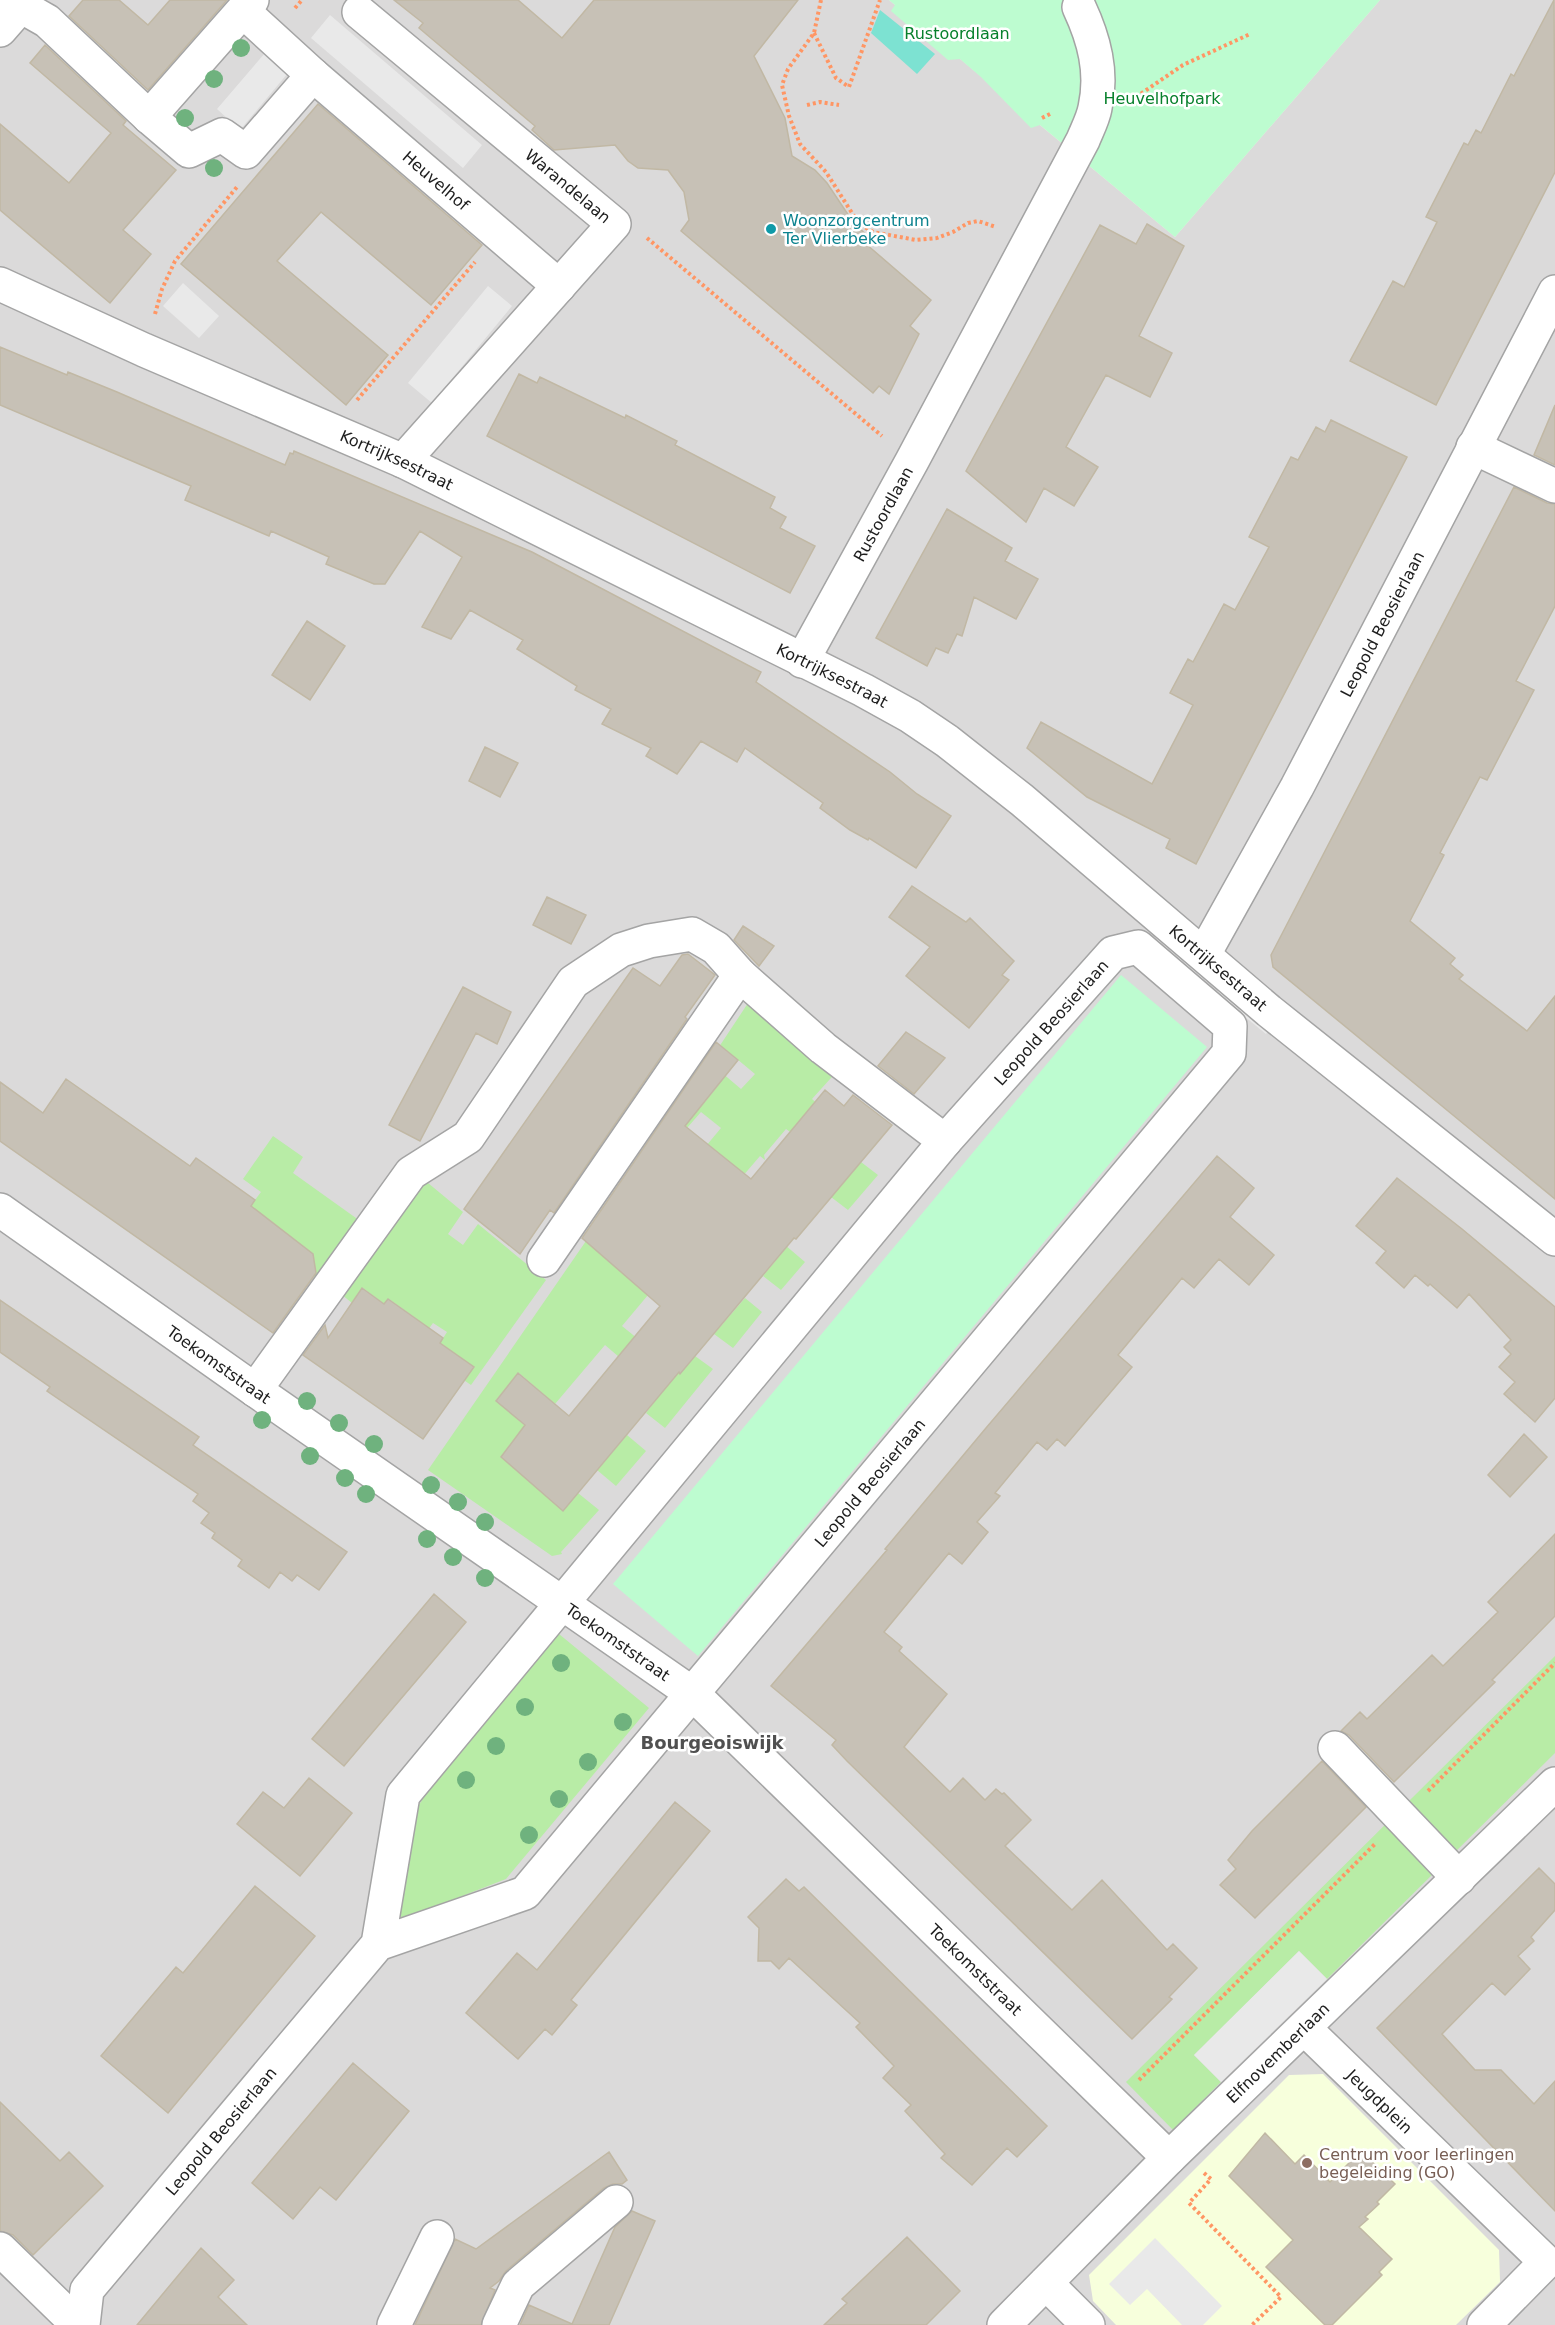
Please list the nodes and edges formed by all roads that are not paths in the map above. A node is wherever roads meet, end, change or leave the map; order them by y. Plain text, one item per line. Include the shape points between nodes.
1 (247, 6) edge
2 (1079, 7) dead end
3 (10, 12) edge
4 (359, 12) dead end
5 (313, 75) junction
6 (149, 117) junction
7 (0, 284) edge
8 (559, 286) junction
9 (1555, 292) edge
10 (1473, 447) junction
11 (403, 461) junction
12 (1555, 486) edge
13 (802, 660) junction
14 (1204, 954) junction
15 (740, 975) junction
16 (945, 1141) junction
17 (0, 1209) edge
18 (1555, 1239) edge
19 (544, 1260) dead end
20 (255, 1390) junction
21 (561, 1602) junction
22 (693, 1694) junction
23 (1335, 1748) dead end
24 (1553, 1790) edge
25 (1459, 1878) junction
26 (378, 1944) junction
27 (1305, 2029) junction
28 (1175, 2153) junction
29 (616, 2202) dead end
30 (437, 2237) dead end
31 (0, 2249) edge
32 (1046, 2283) junction
33 (78, 2325) edge
34 (83, 2325) edge
35 (394, 2325) edge
36 (499, 2325) edge
37 (1004, 2325) edge
38 (1088, 2325) edge
39 (1484, 2325) edge

1 - 5 street, Heuvelhof
1 - 6 street, Heuvelhof
2 - 13 street, Rustoordlaan via 1092,34 1098,68 1095,110 1083,140
3 - 6 street via 47,21
4 - 8 street, Warandelaan via 614,224
5 - 6 street via 246,152 222,135 189,151
5 - 8 street, Heuvelhof
7 - 11 street, Kortrijksestraat
8 - 11 street, Warandelaan
9 - 10 street, Leopold Beosierlaan
10 - 12 street
10 - 14 street, Leopold Beosierlaan via 1297,787
11 - 13 street, Kortrijksestraat
13 - 14 street, Kortrijksestraat via 900,711 947,741
14 - 18 street, Kortrijksestraat via 1269,1011
15 - 16 street via 823,1048
15 - 19 street
15 - 20 street via 716,948 692,934 621,950 573,982 468,1137 411,1173
16 - 21 street, Leopold Beosierlaan
16 - 22 street, Leopold Beosierlaan via 1113,953 1138,947 1230,1026 1229,1053
17 - 20 street, Toekomststraat
20 - 21 street, Toekomststraat
21 - 22 street, Toekomststraat
21 - 26 street, Leopold Beosierlaan via 403,1795
22 - 26 street, Leopold Beosierlaan via 525,1893
22 - 28 street, Toekomststraat via 1113,2106
23 - 25 street
24 - 25 street, Elfnovemberlaan
25 - 27 street, Elfnovemberlaan
26 - 34 street, Leopold Beosierlaan via 87,2290
27 - 28 street, Elfnovemberlaan
27 - 39 street, Jeugdplein via 1546,2262
28 - 32 street, Elfnovemberlaan
29 - 36 street via 518,2285
30 - 35 street
31 - 33 street
32 - 37 street, Elfnovemberlaan
32 - 38 street

